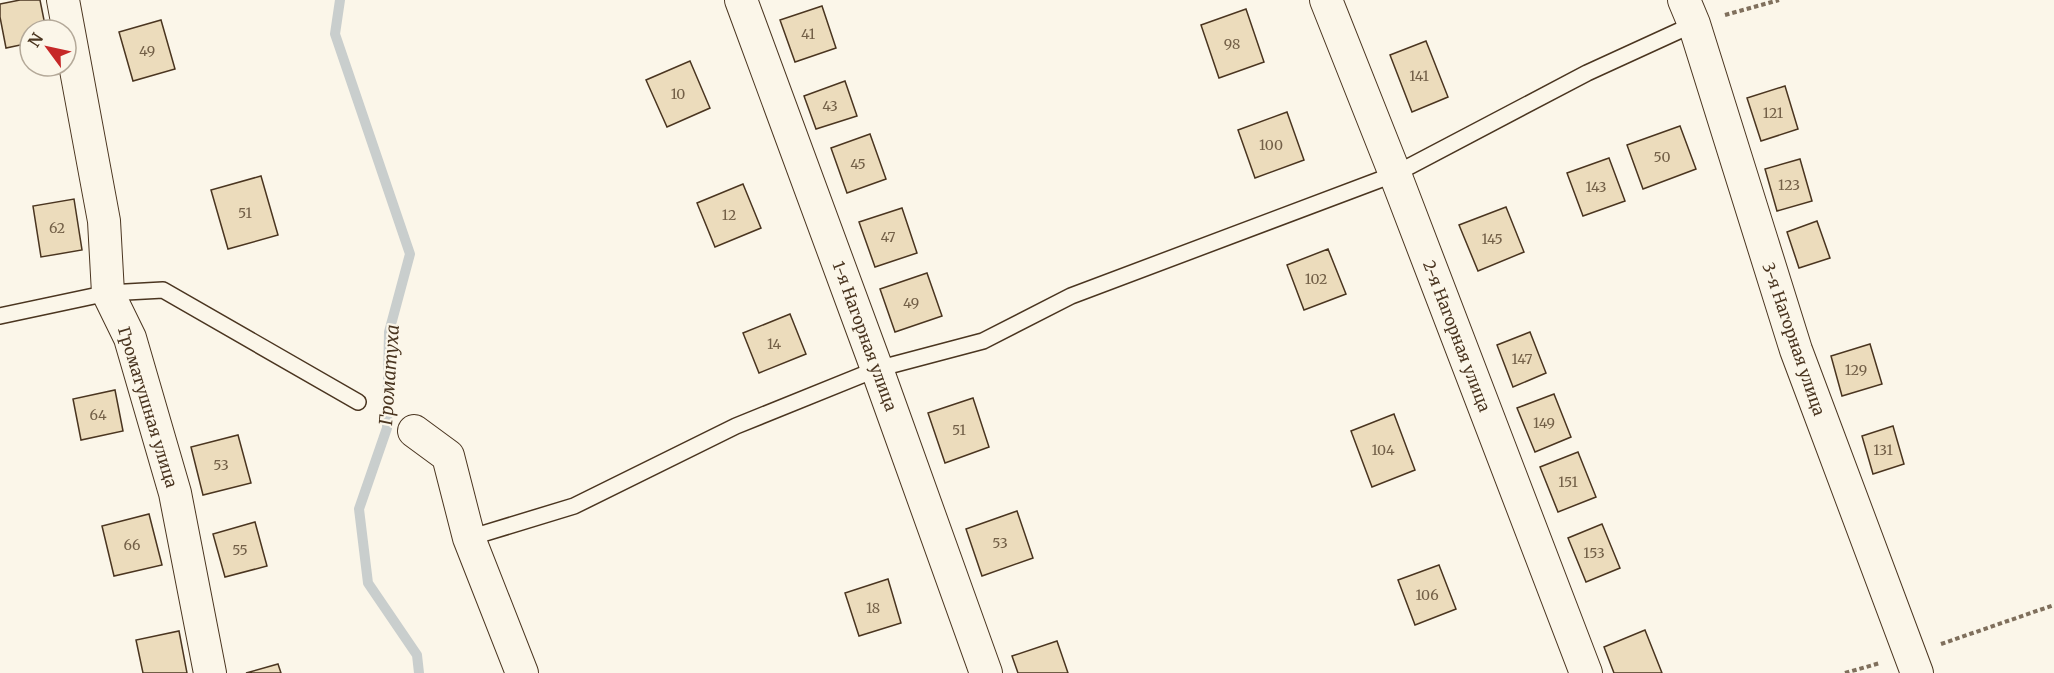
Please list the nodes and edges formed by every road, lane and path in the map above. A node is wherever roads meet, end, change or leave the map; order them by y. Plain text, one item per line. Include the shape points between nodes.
1 (63, 0) edge
2 (741, 0) edge
3 (1326, 0) edge
4 (1779, 0) edge
5 (1689, 12) edge
6 (1395, 174) junction
7 (108, 293) junction
8 (0, 316) edge
9 (877, 369) junction
10 (358, 402) dead end
11 (414, 430) dead end
12 (469, 538) junction
13 (2054, 606) edge
14 (1913, 664) edge
15 (210, 673) edge
16 (522, 673) edge
17 (986, 673) edge
18 (1586, 673) edge
19 (1845, 673) edge

1 - 7 street, Громатушная улица via 104,221
2 - 9 street, 1-я Нагорная улица
3 - 6 street, 2-я Нагорная улица
4 - 5 path
5 - 6 lane via 1587,73
5 - 14 street, 3-я Нагорная улица via 1796,350
6 - 9 lane via 1071,296 983,341
6 - 18 street, 2-я Нагорная улица
7 - 8 lane
7 - 10 lane via 163,290
7 - 15 street, Громатушная улица via 130,338 175,493
9 - 12 lane via 736,426 574,506
9 - 17 street, 1-я Нагорная улица
11 - 12 street via 448,456
12 - 16 street
13 - 14 path
14 - 19 path

